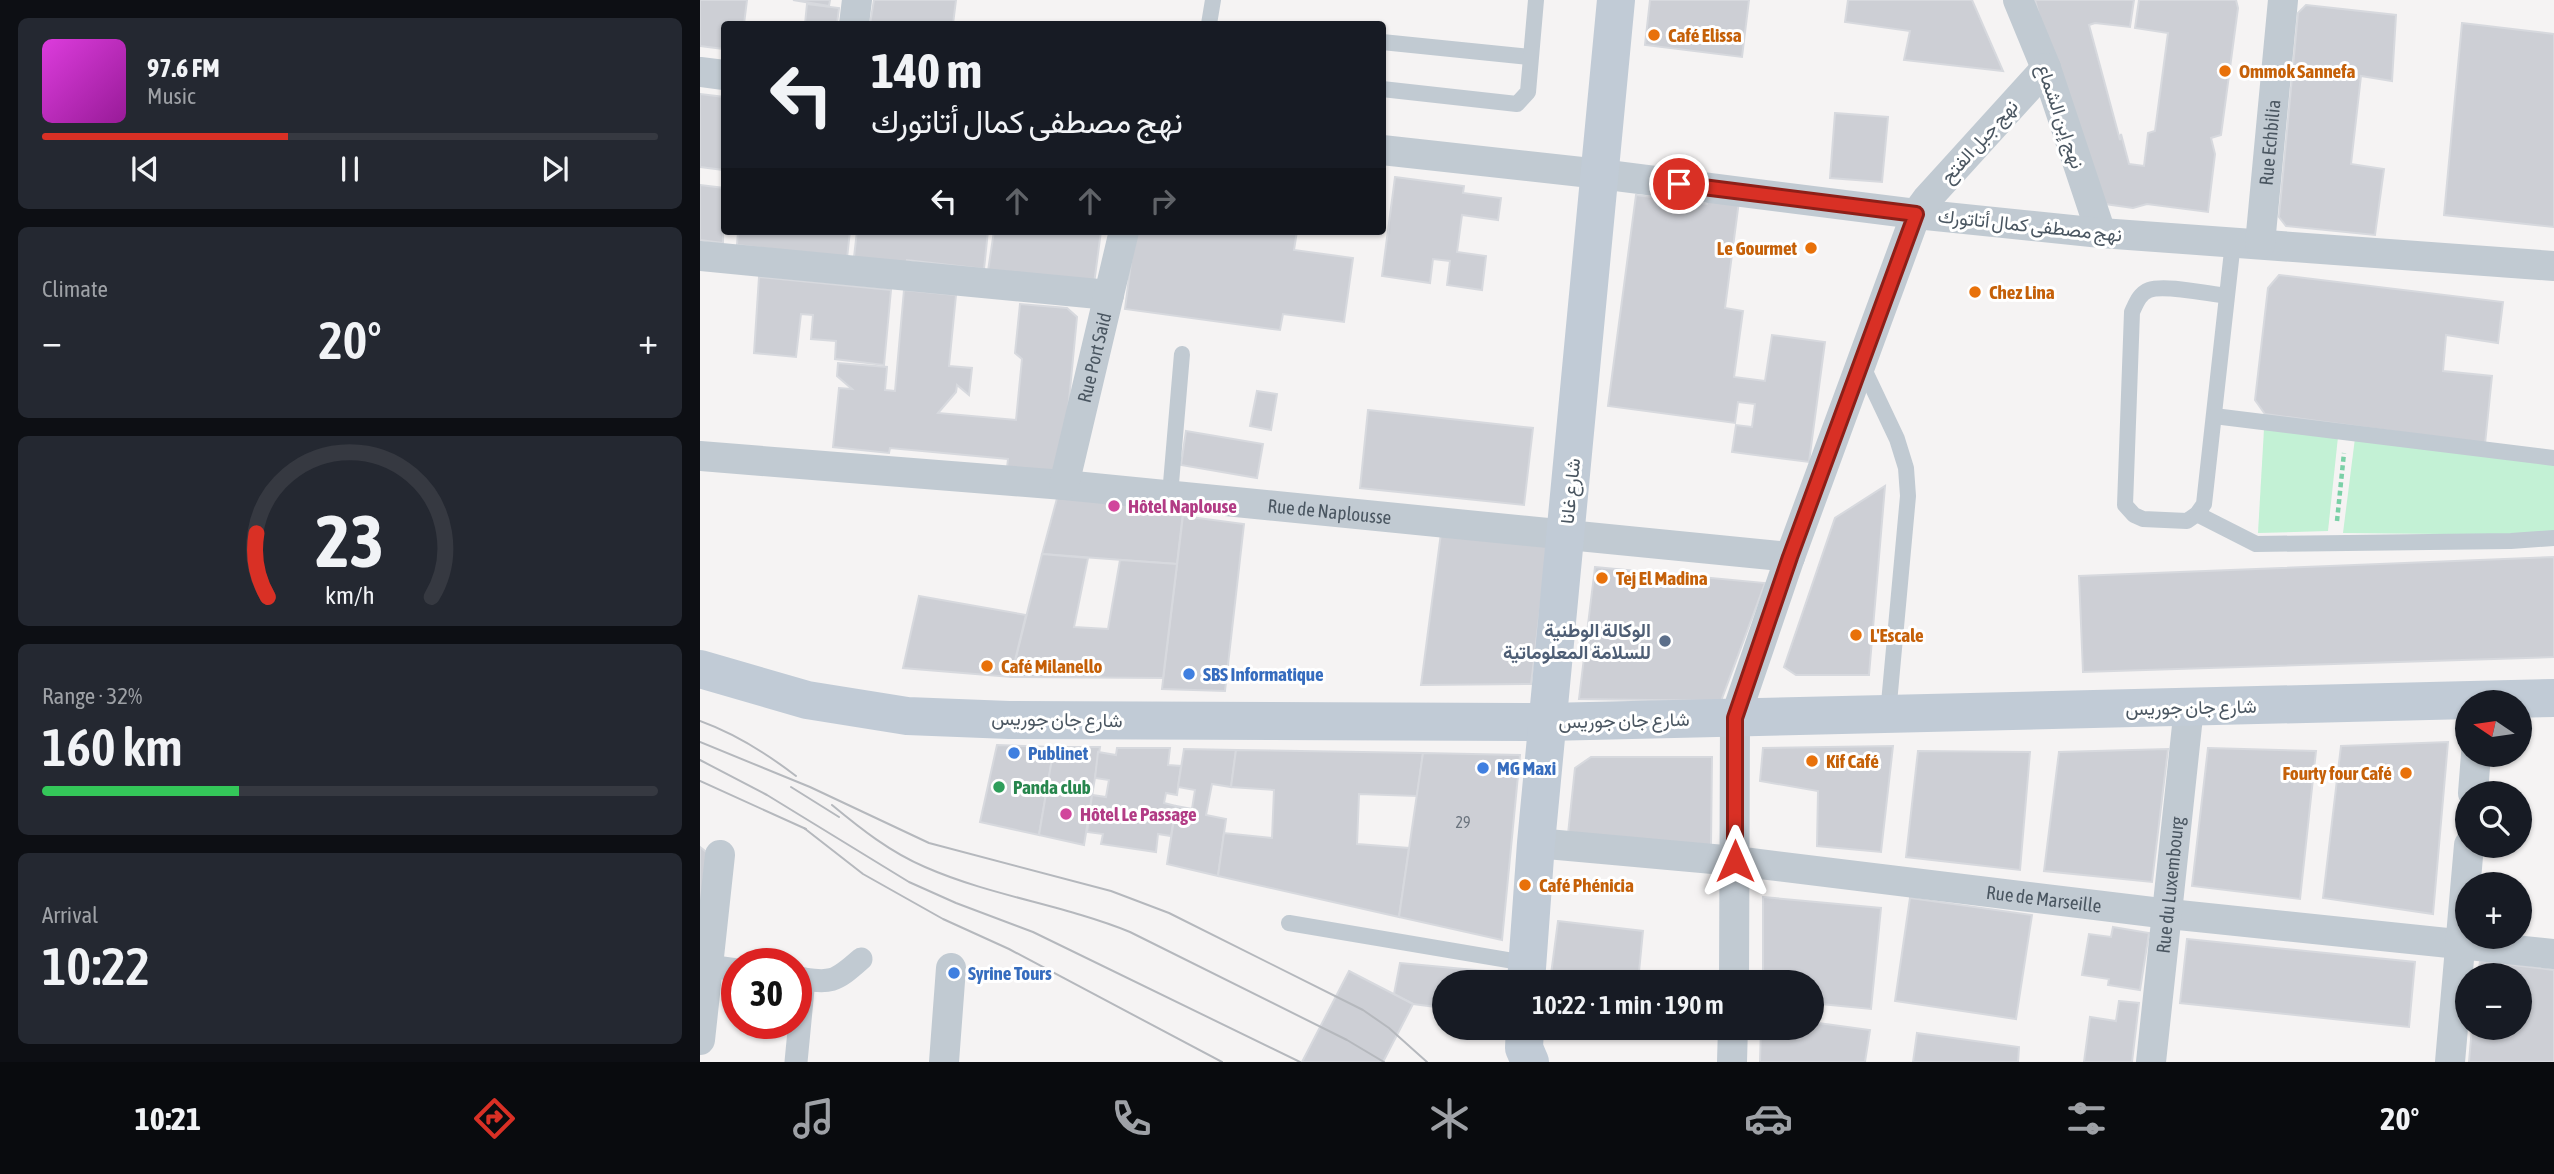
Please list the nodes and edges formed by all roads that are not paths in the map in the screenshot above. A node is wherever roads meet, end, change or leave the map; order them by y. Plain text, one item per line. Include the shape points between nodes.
1 (857, 0) edge
2 (1213, 0) edge
3 (1536, 0) edge
4 (1616, 0) edge
5 (2018, 0) edge
6 (2283, 0) edge
7 (854, 21) edge
8 (1210, 21) edge
9 (1386, 42) edge
10 (1530, 57) junction
11 (2046, 68) junction
12 (700, 72) edge
13 (721, 75) edge
14 (1386, 89) edge
15 (1386, 150) edge
16 (1600, 174) junction
17 (1916, 214) junction
18 (2101, 233) junction
19 (1123, 235) edge
20 (2246, 243) junction
21 (700, 256) edge
22 (2554, 267) edge
23 (1109, 295) junction
24 (2227, 296) junction
25 (1182, 354) dead end
26 (1861, 363) junction
27 (2214, 416) junction
28 (700, 456) edge
29 (2554, 458) edge
30 (1063, 485) junction
31 (1170, 495) junction
32 (2197, 514) junction
33 (1565, 534) junction
34 (2554, 538) edge
35 (1790, 557) junction
36 (700, 669) edge
37 (2554, 698) edge
38 (2532, 699) edge
39 (2455, 702) edge
40 (2189, 707) junction
41 (1888, 714) junction
42 (1735, 718) junction
43 (1547, 722) junction
44 (1535, 843) junction
45 (720, 855) dead end
46 (1735, 861) junction
47 (2169, 914) junction
48 (1289, 923) dead end
49 (2455, 944) edge
50 (722, 948) edge
51 (2461, 949) edge
52 (2502, 949) edge
53 (2554, 954) edge
54 (861, 959) dead end
55 (951, 968) dead end
56 (1516, 970) edge
57 (1526, 970) edge
58 (1734, 970) edge
59 (721, 971) edge
60 (812, 979) edge
61 (797, 1039) edge
62 (700, 1040) edge
63 (1524, 1040) edge
64 (1733, 1040) edge
65 (796, 1062) edge
66 (944, 1062) edge
67 (1530, 1062) edge
68 (1732, 1062) edge
69 (2151, 1062) edge
70 (2450, 1062) edge

1 - 7 street
2 - 8 lane
3 - 10 lane
4 - 16 main road, شارع غانا
5 - 11 street, نهج إبن الشماع
6 - 20 street, Rue Echbilia
9 - 10 lane
10 - 14 lane via 1528,92 1517,104
11 - 17 street, نهج جبل الفتح
11 - 18 street, نهج إبن الشماع
12 - 13 street
15 - 16 street, نهج مصطفى كمال أتاتورك
16 - 17 street, نهج مصطفى كمال أتاتورك
16 - 33 main road, شارع غانا
17 - 18 street, نهج مصطفى كمال أتاتورك
17 - 26 street, نهج جبل الفتح
18 - 20 street, نهج مصطفى كمال أتاتورك
19 - 23 street, Rue Port Said
20 - 22 street, نهج مصطفى كمال أتاتورك
20 - 24 lane
21 - 23 street
23 - 30 street, Rue Port Said
24 - 27 lane
24 - 32 lane via 2149,290 2132,312 2125,505 2143,519 2187,521
25 - 31 lane
26 - 35 street, نهج جبل الفتح
26 - 41 lane via 1906,468 1908,496
27 - 29 lane
27 - 32 lane via 2204,504
28 - 30 street, Rue de Naplousse
30 - 31 street, Rue de Naplousse
31 - 33 street, Rue de Naplousse
32 - 34 lane via 2256,544
33 - 35 street, Rue de Naplousse
33 - 43 main road, شارع غانا
35 - 42 street, نهج جبل الفتح
36 - 43 main road, شارع جان جوريس via 807,700 907,716
37 - 38 main road, شارع جان جوريس
39 - 40 main road, شارع جان جوريس
40 - 41 main road, شارع جان جوريس
40 - 47 street, Rue du Luxembourg
41 - 42 main road, شارع جان جوريس
42 - 43 main road, شارع جان جوريس
42 - 46 street, نهج جبل الفتح
43 - 44 main road, شارع غانا
44 - 46 street, Rue de Marseille
44 - 57 main road, شارع غانا
45 - 50 street
46 - 47 street, Rue de Marseille
46 - 58 street, نهج جبل الفتح
47 - 49 street, Rue de Marseille
47 - 69 street, Rue du Luxembourg
48 - 56 lane
51 - 70 street
52 - 53 street, Rue de Marseille
54 - 60 street via 832,981
55 - 66 street
59 - 62 street
61 - 65 street
63 - 67 main road
64 - 68 street

